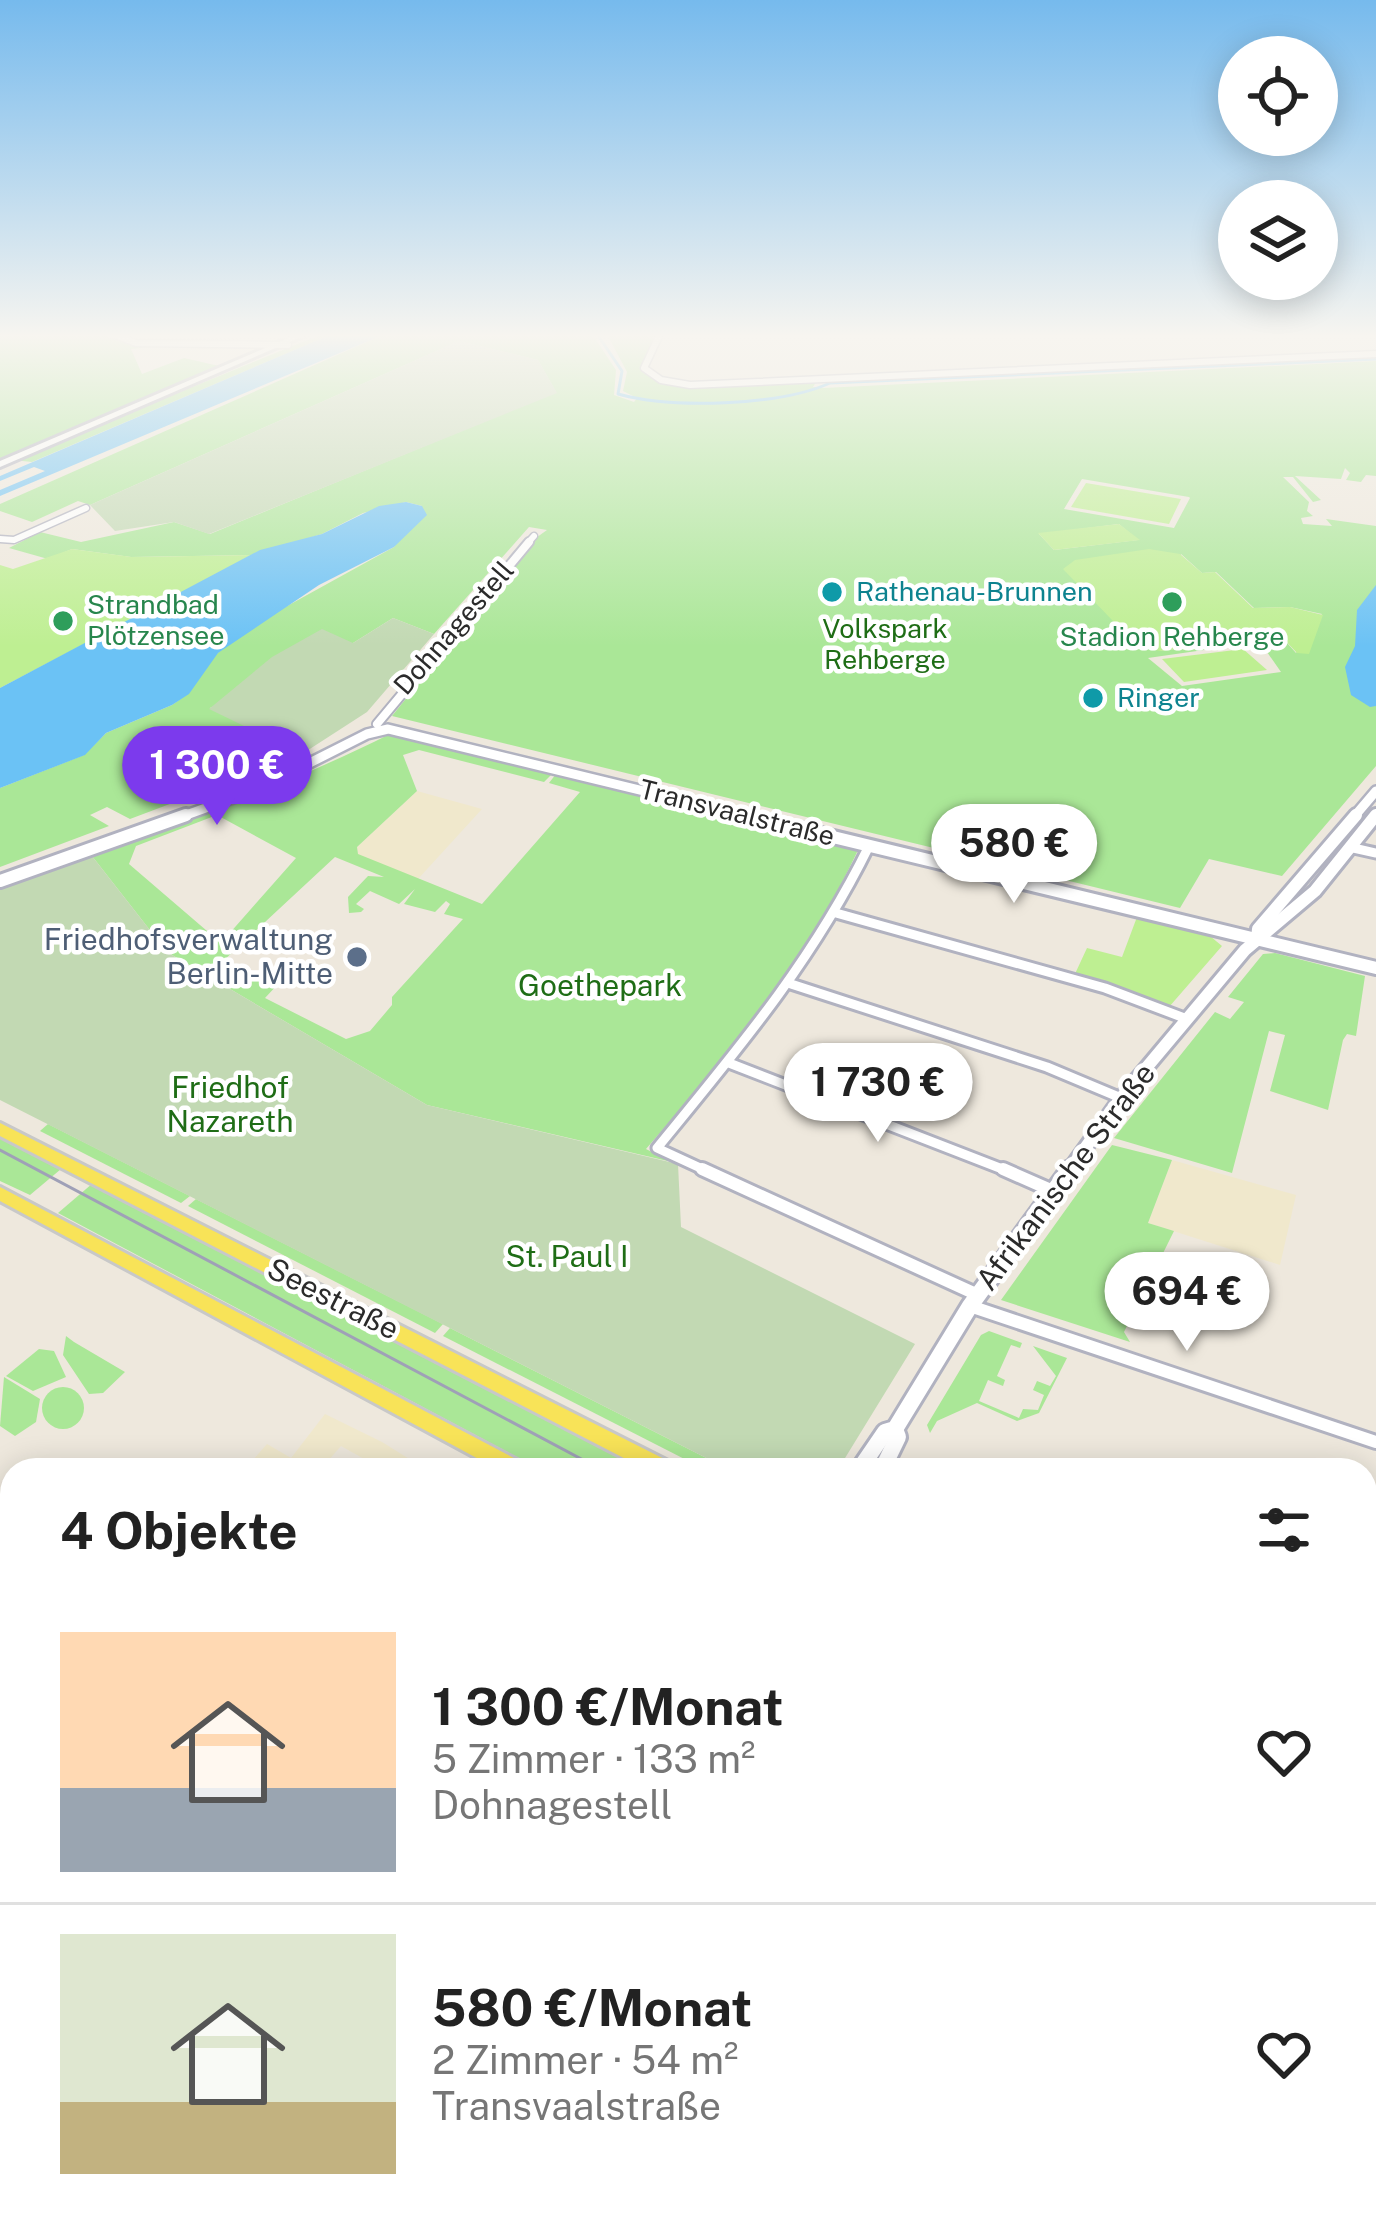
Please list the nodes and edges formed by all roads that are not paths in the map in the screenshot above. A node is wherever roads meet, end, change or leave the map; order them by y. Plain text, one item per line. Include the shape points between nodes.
1 (63, 438) edge
2 (0, 464) edge
3 (86, 508) dead end
4 (534, 536) dead end
5 (0, 539) edge
6 (377, 727) junction
7 (1376, 791) edge
8 (1376, 815) edge
9 (1334, 842) junction
10 (871, 843) junction
11 (1349, 847) junction
12 (1376, 853) edge
13 (0, 877) edge
14 (836, 913) junction
15 (1257, 939) junction
16 (1376, 968) edge
17 (791, 984) junction
18 (1187, 1019) junction
19 (729, 1063) junction
20 (1120, 1098) junction
21 (0, 1129) edge
22 (1053, 1191) junction
23 (0, 1193) edge
24 (974, 1300) junction
25 (895, 1429) junction
26 (1376, 1442) edge
27 (496, 1458) edge
28 (644, 1458) edge
29 (867, 1458) edge
30 (888, 1458) edge

1 - 2 main road
3 - 5 street
4 - 6 street, Dohnagestell
6 - 10 street, Transvaalstraße
6 - 13 street, Dohnagestell via 267,780
7 - 9 street, Afrikanische Straße
8 - 11 street, Afrikanische Straße
9 - 11 street
9 - 15 street, Afrikanische Straße
10 - 14 street
10 - 15 street, Transvaalstraße
11 - 12 street
11 - 15 street, Afrikanische Straße via 1315,891
14 - 17 street
14 - 18 street via 1106,988
15 - 16 street, Transvaalstraße
15 - 18 street, Afrikanische Straße
17 - 19 street
17 - 20 street
18 - 20 street, Afrikanische Straße
19 - 22 street
19 - 24 street via 657,1148
20 - 22 street, Afrikanische Straße
21 - 28 main road, Seestraße
22 - 24 street, Afrikanische Straße
23 - 27 main road, Seestraße
24 - 25 street, Afrikanische Straße
24 - 26 street
25 - 29 street, Afrikanische Straße
25 - 30 street, Afrikanische Straße

